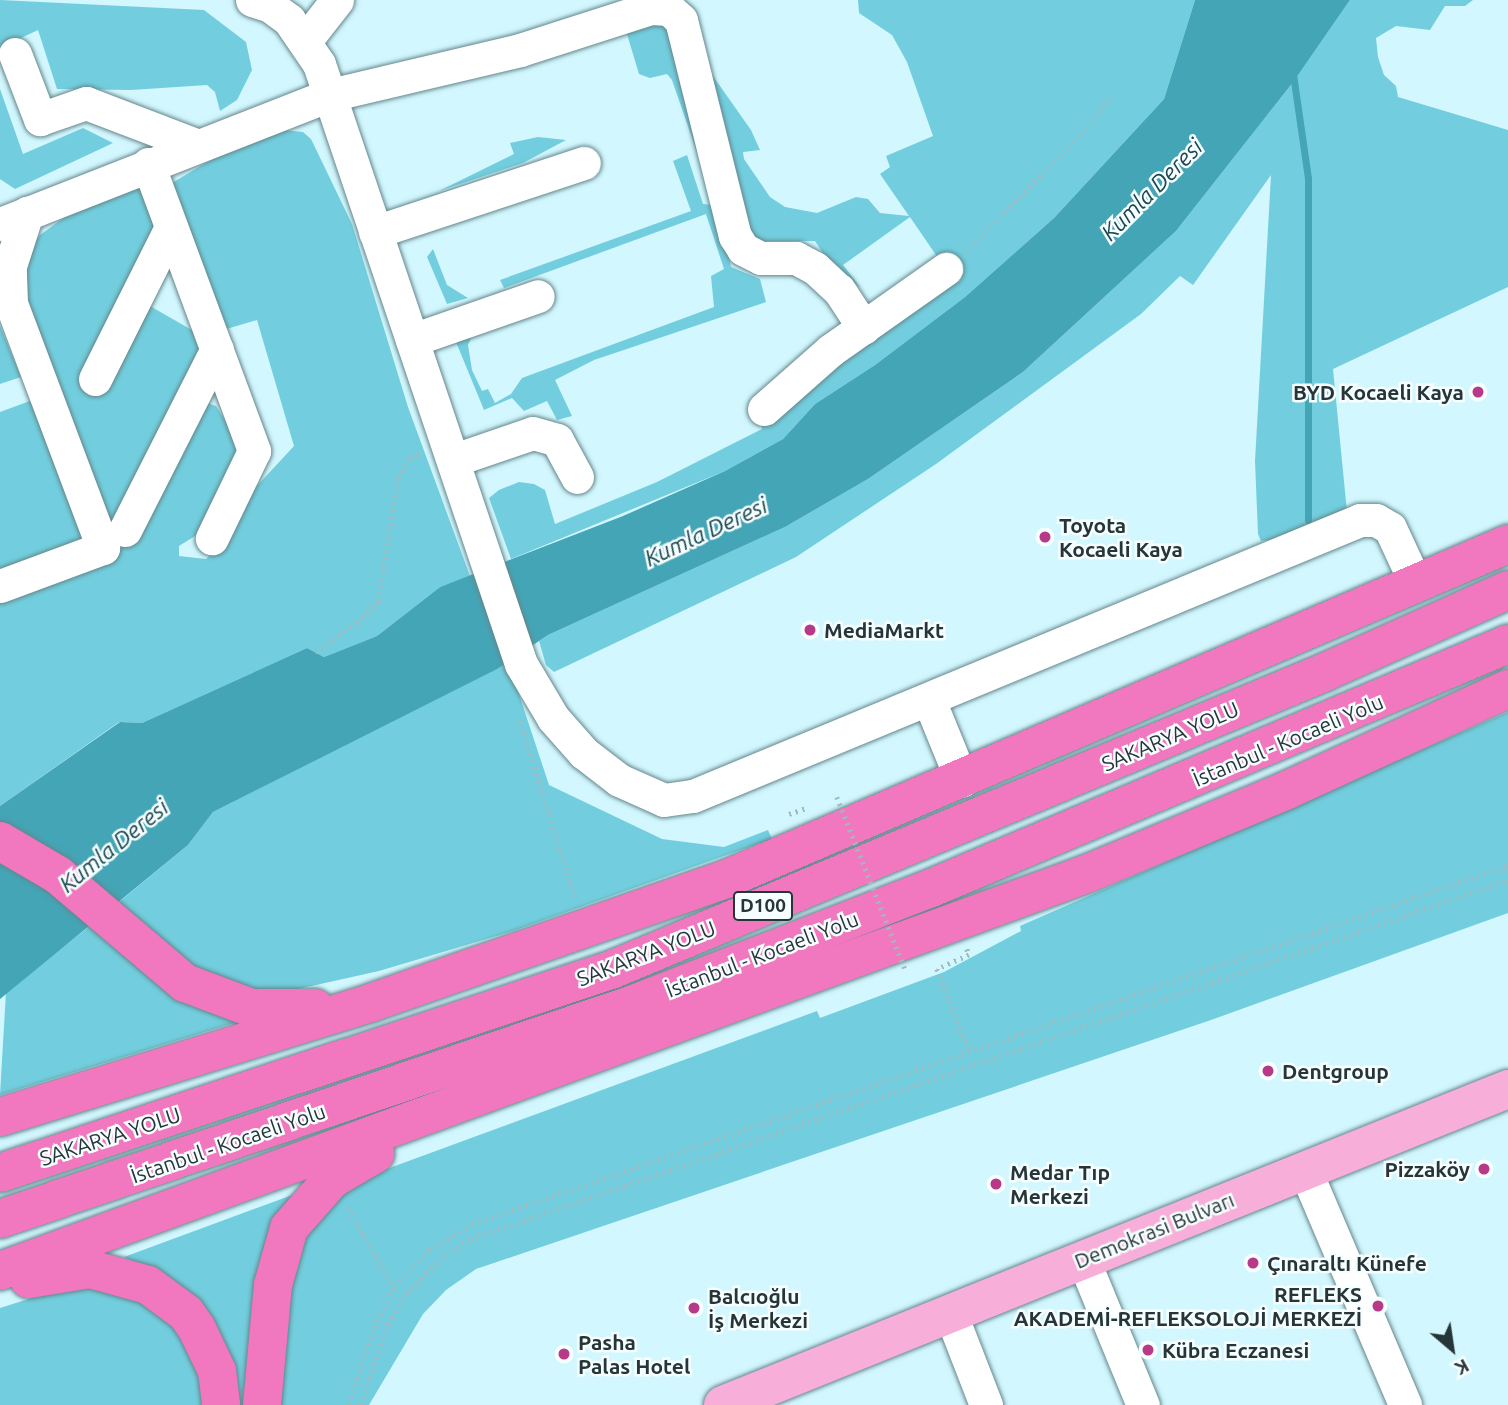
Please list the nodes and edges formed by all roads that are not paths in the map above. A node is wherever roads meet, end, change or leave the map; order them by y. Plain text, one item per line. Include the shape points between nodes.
1 (252, 0) edge
2 (303, 0) edge
3 (337, 0) edge
4 (305, 41) junction
5 (15, 54) dead end
6 (330, 95) junction
7 (197, 145) junction
8 (584, 163) dead end
9 (148, 164) junction
10 (13, 219) edge
11 (171, 226) junction
12 (375, 232) junction
13 (946, 269) road end
14 (538, 296) dead end
15 (6, 302) edge
16 (864, 328) junction
17 (412, 340) junction
18 (216, 349) junction
19 (95, 379) dead end
20 (764, 409) dead end
21 (451, 451) junction
22 (577, 477) dead end
23 (125, 530) dead end
24 (212, 538) dead end
25 (1508, 544) edge
26 (1416, 584) junction
27 (0, 586) edge
28 (1508, 590) edge
29 (1508, 644) edge
30 (1325, 671) junction
31 (1508, 689) edge
32 (929, 700) junction
33 (1380, 701) junction
34 (962, 781) junction
35 (0, 841) edge
36 (809, 978) junction
37 (373, 1002) junction
38 (1508, 1089) edge
39 (493, 1094) junction
40 (1508, 1111) edge
41 (0, 1117) edge
42 (0, 1172) edge
43 (1309, 1181) junction
44 (0, 1219) edge
45 (1087, 1270) junction
46 (0, 1271) edge
47 (0, 1285) edge
48 (953, 1323) junction
49 (221, 1405) edge
50 (262, 1405) edge
51 (723, 1405) edge
52 (783, 1405) edge
53 (986, 1405) edge
54 (1143, 1405) edge
55 (1405, 1405) edge

1 - 4 street via 271,6
2 - 4 street
3 - 4 street
4 - 6 street
5 - 7 street via 40,119 86,103
6 - 7 street
6 - 12 street
6 - 16 street via 520,50 651,8 669,9 681,20 735,236 743,249 761,258 796,258 815,268 839,290
7 - 9 street
8 - 12 street
9 - 10 street
9 - 11 street
10 - 15 street
11 - 18 street
11 - 19 street
12 - 17 street
13 - 16 street
14 - 17 street
15 - 27 street via 103,548
16 - 20 street
17 - 21 street
18 - 23 street
18 - 24 street via 254,451
21 - 22 street via 533,433 557,440
21 - 32 street via 521,664 553,718 584,753 619,780 664,800 693,796
25 - 26 highway
26 - 32 street via 1390,528 1376,520 1360,520
26 - 34 highway
28 - 30 highway, SAKARYA YOLU / D100
29 - 33 highway, İstanbul - Kocaeli Yolu / D100
30 - 34 highway
30 - 42 highway, SAKARYA YOLU / D100 via 611,970
31 - 36 highway via 1102,868
32 - 34 street
33 - 36 highway via 1096,846
33 - 44 highway, İstanbul - Kocaeli Yolu / D100 via 929,889 631,1004
34 - 37 highway via 726,879
35 - 37 highway via 58,875 185,983 216,998 252,1008 292,1010
36 - 39 highway
37 - 41 highway
38 - 43 main road, Demokrasi Bulvarı
39 - 46 highway
39 - 50 highway via 359,1162 332,1179 300,1212 276,1266
40 - 43 main road, Demokrasi Bulvarı
43 - 45 main road, Demokrasi Bulvarı
43 - 55 street
45 - 48 main road, Demokrasi Bulvarı
45 - 54 street
47 - 49 highway via 90,1269 148,1284 186,1313 197,1329 217,1371
48 - 51 main road, Demokrasi Bulvarı
48 - 52 main road, Demokrasi Bulvarı
48 - 53 street

